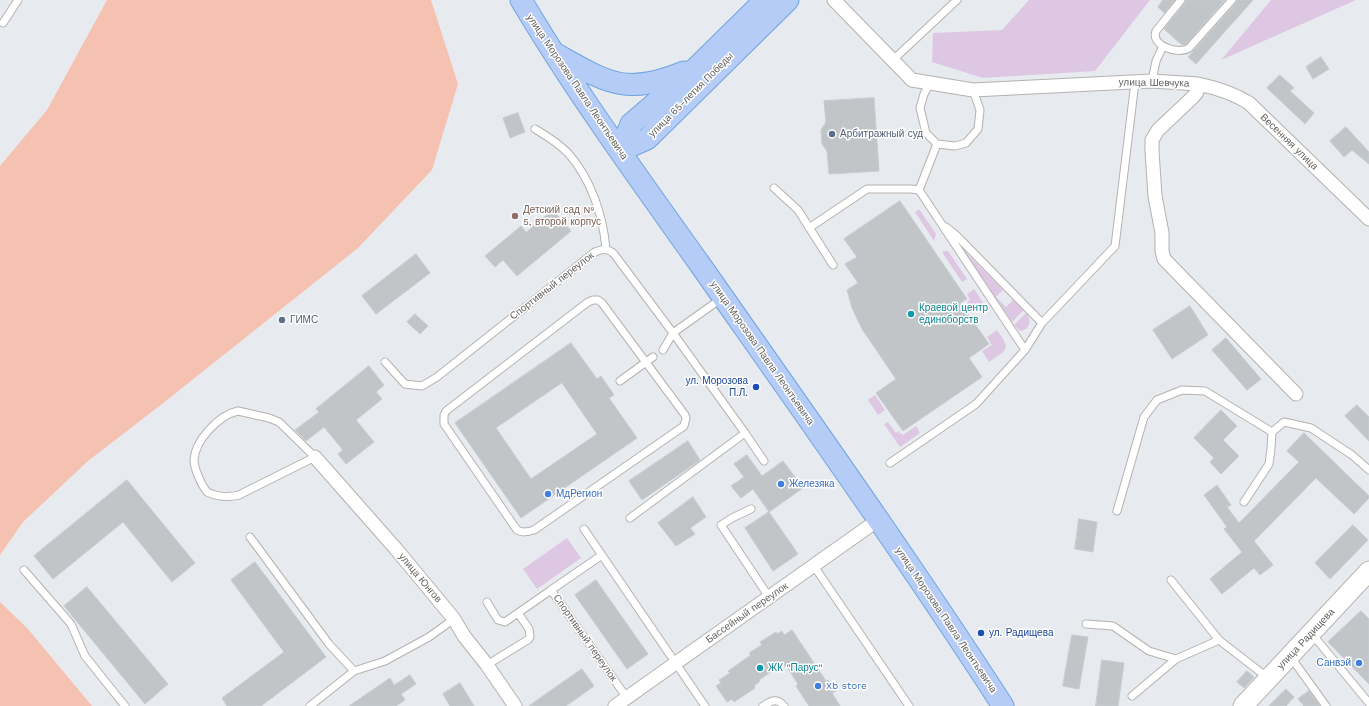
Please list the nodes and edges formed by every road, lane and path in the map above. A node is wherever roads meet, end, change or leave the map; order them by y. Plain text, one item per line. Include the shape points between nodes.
1 (18, 0) edge
2 (521, 0) edge
3 (765, 0) edge
4 (788, 0) edge
5 (957, 0) edge
6 (1181, 0) edge
7 (1232, 0) edge
8 (836, 1) edge
9 (3, 23) dead end
10 (1163, 46) junction
11 (552, 52) junction
12 (893, 60) junction
13 (696, 68) junction
14 (1152, 81) junction
15 (1135, 82) junction
16 (930, 83) junction
17 (1198, 84) junction
18 (973, 90) junction
19 (535, 129) dead end
20 (937, 144) junction
21 (620, 151) junction
22 (774, 188) dead end
23 (919, 190) junction
24 (1369, 219) edge
25 (939, 222) junction
26 (809, 228) junction
27 (606, 249) junction
28 (833, 264) dead end
29 (723, 298) junction
30 (1042, 323) junction
31 (673, 333) junction
32 (663, 350) dead end
33 (1025, 350) junction
34 (653, 357) dead end
35 (385, 362) dead end
36 (645, 363) junction
37 (620, 381) dead end
38 (1296, 394) dead end
39 (1272, 432) junction
40 (744, 433) junction
41 (315, 457) junction
42 (764, 461) dead end
43 (890, 463) dead end
44 (1369, 470) edge
45 (1244, 502) dead end
46 (752, 509) dead end
47 (1117, 511) dead end
48 (630, 518) dead end
49 (878, 520) junction
50 (584, 530) dead end
51 (250, 537) dead end
52 (602, 555) junction
53 (814, 566) junction
54 (24, 570) dead end
55 (1368, 575) edge
56 (1171, 580) dead end
57 (551, 590) junction
58 (769, 597) junction
59 (487, 602) dead end
60 (518, 613) junction
61 (454, 619) junction
62 (1086, 624) dead end
63 (1311, 633) junction
64 (1219, 640) junction
65 (1290, 656) junction
66 (1176, 659) junction
67 (676, 663) junction
68 (487, 665) junction
69 (354, 671) junction
70 (1269, 678) junction
71 (1132, 696) dead end
72 (626, 698) junction
73 (1369, 703) edge
74 (125, 706) edge
75 (310, 706) edge
76 (515, 706) edge
77 (615, 706) edge
78 (705, 706) edge
79 (763, 706) edge
80 (784, 706) edge
81 (909, 706) edge
82 (1003, 706) edge
83 (1243, 706) edge
84 (1326, 706) edge

1 - 9 lane
2 - 11 main road, улица Морозова Павла Леонтьевича
3 - 13 main road, улица 65-летия Победы
4 - 21 main road, улица 65-летия Победы via 647,139
5 - 12 lane
6 - 10 lane via 1154,35
7 - 10 lane via 1186,50 1178,51
8 - 12 street, улица Шевчука
10 - 14 lane
11 - 13 main road via 597,77 620,84 655,82
11 - 21 main road, улица Морозова Павла Леонтьевича
12 - 16 street, улица Шевчука via 912,80
13 - 21 main road, улица 65-летия Победы via 631,124
14 - 15 street, улица Шевчука
14 - 17 street, улица Шевчука
15 - 18 street, улица Шевчука
15 - 30 lane via 1115,246
16 - 18 street, улица Шевчука
16 - 20 lane via 920,108 926,134
17 - 24 street, Весенняя улица via 1222,90 1250,103
17 - 38 street, улица Шевчука via 1193,97 1158,130 1152,140 1155,196 1164,258
18 - 20 lane via 980,110 978,129 966,143 955,146
19 - 27 lane via 552,139 568,154 590,184 604,231
20 - 23 lane
21 - 29 main road, улица Морозова Павла Леонтьевича
22 - 26 lane via 798,210
23 - 25 lane
23 - 26 lane via 867,190
25 - 30 lane via 956,235
25 - 33 lane
26 - 28 lane
27 - 31 lane, Спортивный переулок via 614,254
27 - 35 lane, Спортивный переулок via 595,252 437,377 422,386 404,384
29 - 31 lane
29 - 49 main road, улица Морозова Павла Леонтьевича
30 - 33 lane
31 - 32 lane
31 - 40 lane, Спортивный переулок
33 - 43 lane via 976,404
34 - 36 lane
36 - 36 lane via 602,303 593,300 446,411 444,424 517,530 534,530 684,426 685,415
36 - 37 lane
39 - 44 lane via 1284,422 1311,428
39 - 45 lane via 1268,464
39 - 47 lane via 1205,391 1182,390 1157,400 1144,418
40 - 42 lane, Спортивный переулок
40 - 48 lane
41 - 41 lane via 279,422 238,411 212,426 196,450 194,460 205,490 216,495 232,497
41 - 61 street, улица Юнгов
46 - 58 lane via 721,525
49 - 53 street, Бассейный переулок
49 - 82 main road, улица Морозова Павла Леонтьевича
50 - 52 lane
51 - 69 lane via 329,644
52 - 57 lane, Спортивный переулок
52 - 67 lane
53 - 58 street, Бассейный переулок
53 - 81 lane
54 - 74 lane via 71,624 86,656
55 - 63 street, улица Радищева
56 - 64 lane
57 - 60 lane
57 - 72 lane, Спортивный переулок
58 - 67 street, Бассейный переулок
59 - 60 lane via 501,622
60 - 68 lane via 529,629 529,639
61 - 68 street, улица Юнгов
61 - 69 lane via 429,637 385,661
62 - 66 lane via 1113,626 1149,651
63 - 65 street, улица Радищева
63 - 73 lane
64 - 66 lane
64 - 70 lane
65 - 70 street, улица Радищева
65 - 84 lane
66 - 71 lane
67 - 72 street, Бассейный переулок
67 - 78 lane
68 - 76 street, улица Юнгов
69 - 75 lane
70 - 83 street, улица Радищева
72 - 77 street, Бассейный переулок
79 - 80 lane via 776,700

